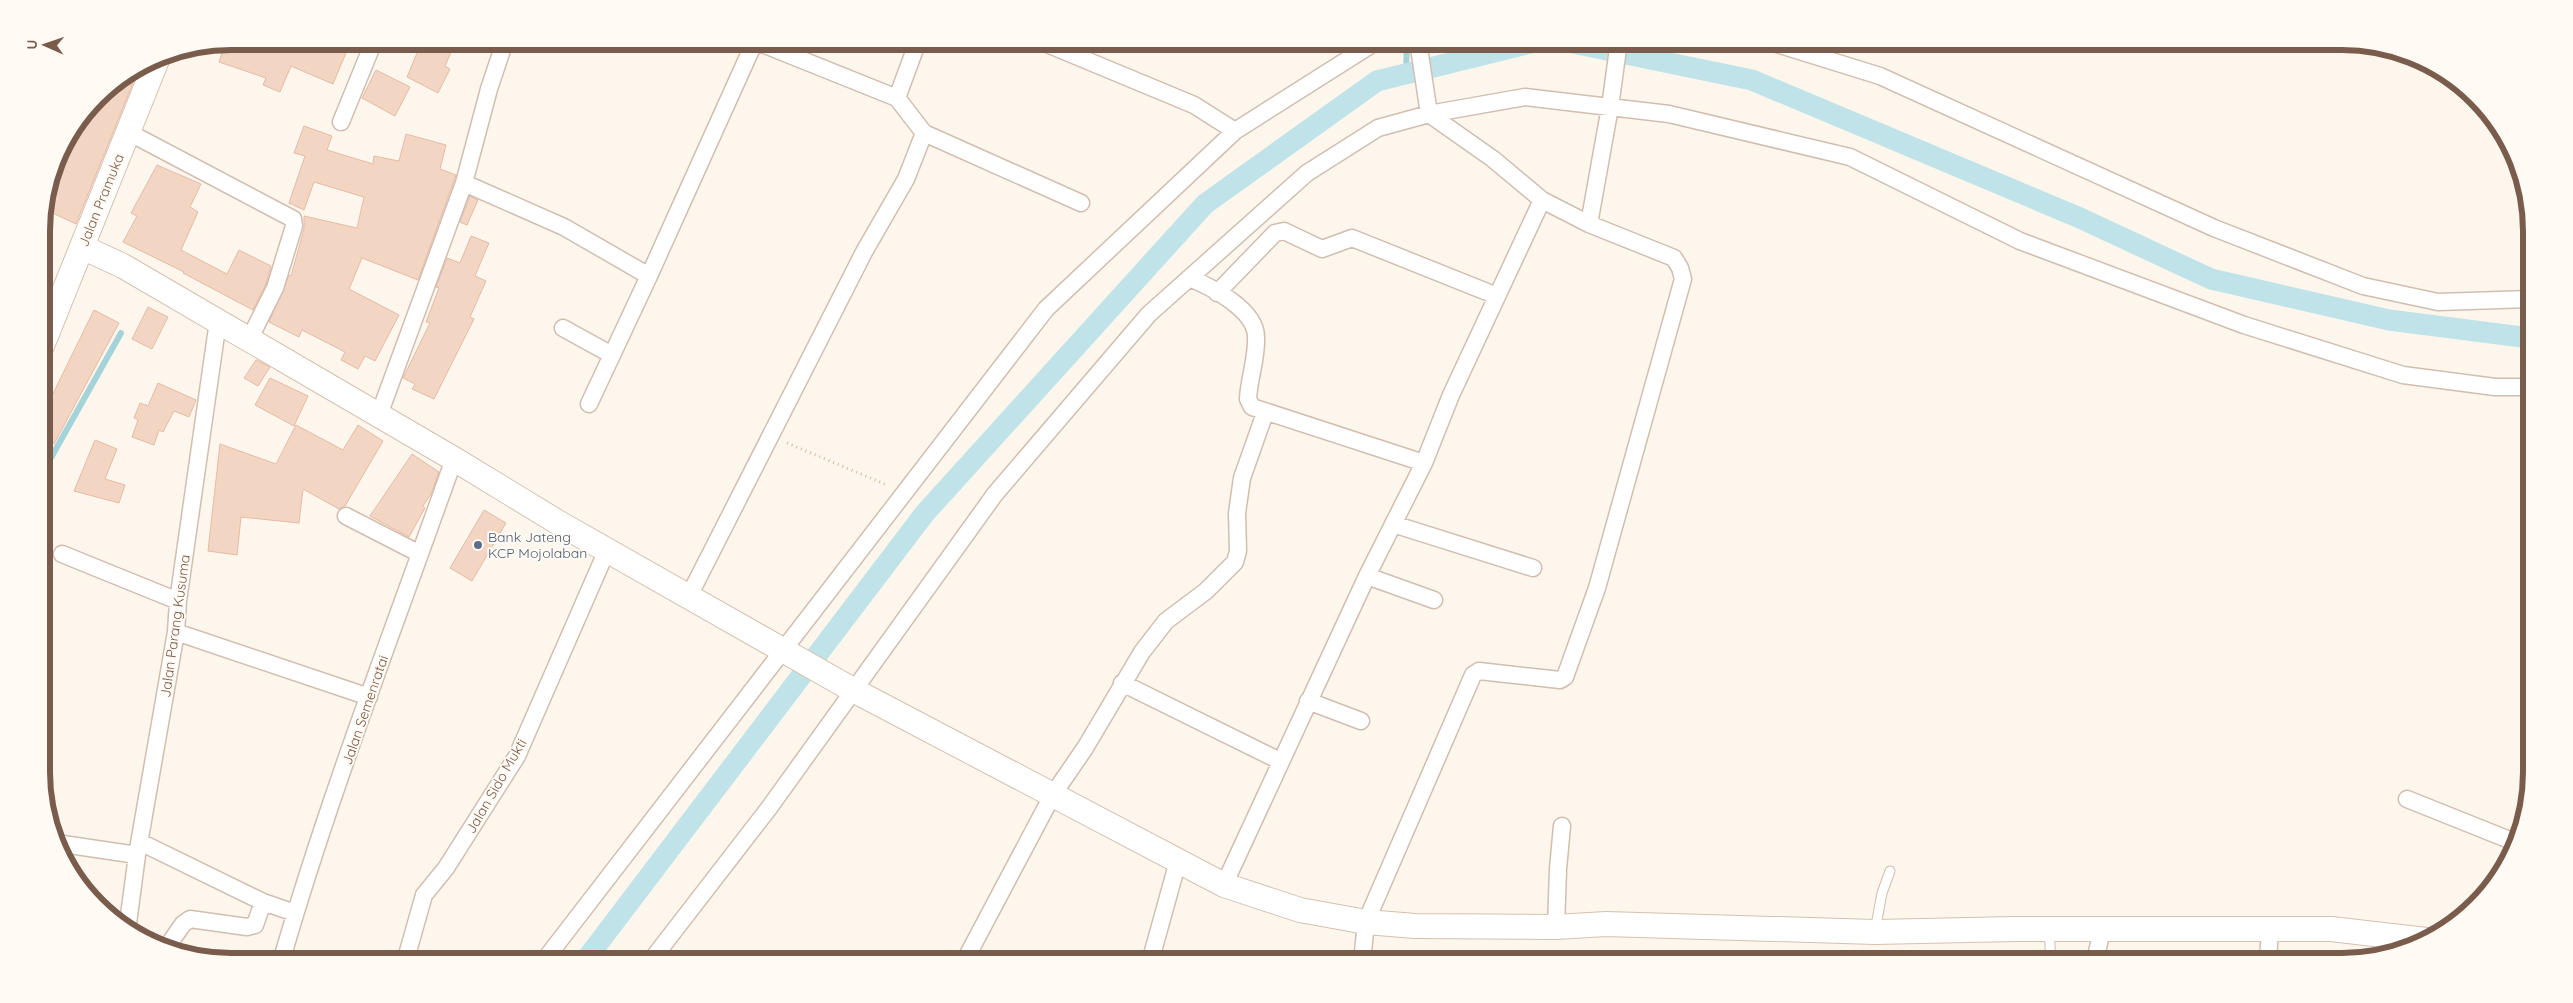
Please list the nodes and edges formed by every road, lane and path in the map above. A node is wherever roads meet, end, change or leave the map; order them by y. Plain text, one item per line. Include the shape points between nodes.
1 (370, 50) edge
2 (502, 50) edge
3 (751, 50) edge
4 (777, 50) edge
5 (915, 50) edge
6 (1062, 50) edge
7 (1363, 50) edge
8 (1419, 50) edge
9 (1618, 50) edge
10 (1796, 50) edge
11 (155, 67) edge
12 (897, 98) junction
13 (1610, 108) junction
14 (1429, 111) junction
15 (341, 122) dead end
16 (1235, 131) junction
17 (128, 132) junction
18 (924, 133) junction
19 (464, 183) junction
20 (1542, 200) junction
21 (1081, 203) dead end
22 (1590, 224) junction
23 (82, 247) junction
24 (649, 276) junction
25 (1189, 278) junction
26 (1217, 293) junction
27 (1497, 296) junction
28 (2523, 299) edge
29 (218, 321) junction
30 (50, 326) edge
31 (563, 328) dead end
32 (250, 340) junction
33 (612, 355) junction
34 (2523, 387) edge
35 (588, 404) dead end
36 (1265, 412) junction
37 (379, 415) junction
38 (770, 436) junction
39 (454, 459) junction
40 (1424, 463) junction
41 (906, 492) junction
42 (346, 516) dead end
43 (1393, 524) junction
44 (607, 550) junction
45 (62, 554) dead end
46 (420, 554) junction
47 (1533, 568) dead end
48 (1367, 576) junction
49 (689, 596) junction
50 (1434, 600) dead end
51 (178, 601) junction
52 (176, 632) junction
53 (791, 654) junction
54 (1122, 683) junction
55 (849, 687) junction
56 (369, 697) junction
57 (1308, 701) junction
58 (1361, 721) dead end
59 (1280, 761) junction
60 (1052, 796) junction
61 (2406, 799) dead end
62 (1562, 826) dead end
63 (2510, 840) edge
64 (64, 843) edge
65 (138, 848) junction
66 (1178, 861) junction
67 (1890, 871) dead end
68 (1224, 886) junction
69 (264, 902) junction
70 (295, 913) junction
71 (128, 922) edge
72 (1366, 922) junction
73 (1556, 926) junction
74 (2270, 929) junction
75 (2049, 930) junction
76 (2102, 930) junction
77 (1875, 932) junction
78 (2413, 938) edge
79 (170, 942) edge
80 (284, 953) edge
81 (408, 953) edge
82 (550, 953) edge
83 (657, 953) edge
84 (969, 953) edge
85 (1152, 953) edge
86 (1363, 953) edge
87 (2050, 953) edge
88 (2097, 953) edge
89 (2268, 953) edge

1 - 15 street
2 - 19 street
3 - 24 street
4 - 12 street
5 - 12 street
6 - 16 street via 1194,105
7 - 16 street
8 - 14 street
9 - 13 street
10 - 28 street via 1880,76 2214,228 2363,286 2438,302
11 - 17 main road, Jalan Pramuka
12 - 18 street
13 - 14 street via 1525,97
13 - 22 street
13 - 34 street via 1669,114 1850,157 2020,241 2244,325 2403,375 2495,387
14 - 20 street
14 - 25 street via 1378,128 1307,173
16 - 41 street via 1046,309
17 - 23 main road, Jalan Pramuka
17 - 32 street via 293,219 294,226 275,288
18 - 21 street
18 - 38 street via 906,179 864,252
19 - 24 street via 564,228
19 - 37 street
20 - 22 street
20 - 27 street
22 - 72 street via 1674,258 1683,279 1598,588 1565,677 1560,680 1480,671 1472,675
23 - 29 main road via 123,266
23 - 30 main road, Jalan Pramuka
24 - 33 street
25 - 26 street
25 - 55 street via 1149,314 995,494
26 - 27 street via 1275,233 1284,231 1322,249 1352,238
26 - 36 street via 1240,306 1252,322 1256,335 1248,399 1252,407
27 - 40 street
29 - 32 main road
29 - 51 street, Jalan Parang Kusuma
31 - 33 street
32 - 37 main road
33 - 35 street
36 - 40 street
36 - 54 street via 1242,478 1235,562 1206,591 1166,621
37 - 39 main road
38 - 41 path
38 - 49 street
39 - 44 main road
39 - 46 street, Jalan Semenratai
40 - 43 street
41 - 53 street
42 - 46 street
43 - 47 street
43 - 48 street
44 - 49 main road
44 - 81 street, Jalan Sido Mukti via 517,756 446,868 424,895
45 - 51 street
46 - 56 street, Jalan Semenratai
48 - 50 street
48 - 57 street
49 - 53 main road
51 - 52 street, Jalan Parang Kusuma
52 - 56 street
52 - 65 street, Jalan Parang Kusuma
53 - 55 main road
53 - 82 street
54 - 59 street
54 - 60 street via 1085,748
55 - 60 main road
55 - 83 street via 769,808
56 - 70 street, Jalan Semenratai
57 - 58 street
57 - 59 street
59 - 68 street
60 - 66 main road
60 - 84 street
61 - 63 street
62 - 73 street
64 - 65 street
65 - 69 street
65 - 71 street, Jalan Parang Kusuma
66 - 68 main road
66 - 85 street
67 - 77 lane via 1882,892
68 - 72 main road via 1300,910
69 - 70 street
69 - 79 street via 255,925 190,919
70 - 80 street, Jalan Semenratai
72 - 73 main road via 1415,926
72 - 86 street
73 - 77 main road via 1606,924
74 - 76 main road
74 - 78 main road via 2331,928
74 - 89 street
75 - 76 main road
75 - 77 main road
75 - 87 lane
76 - 88 street

